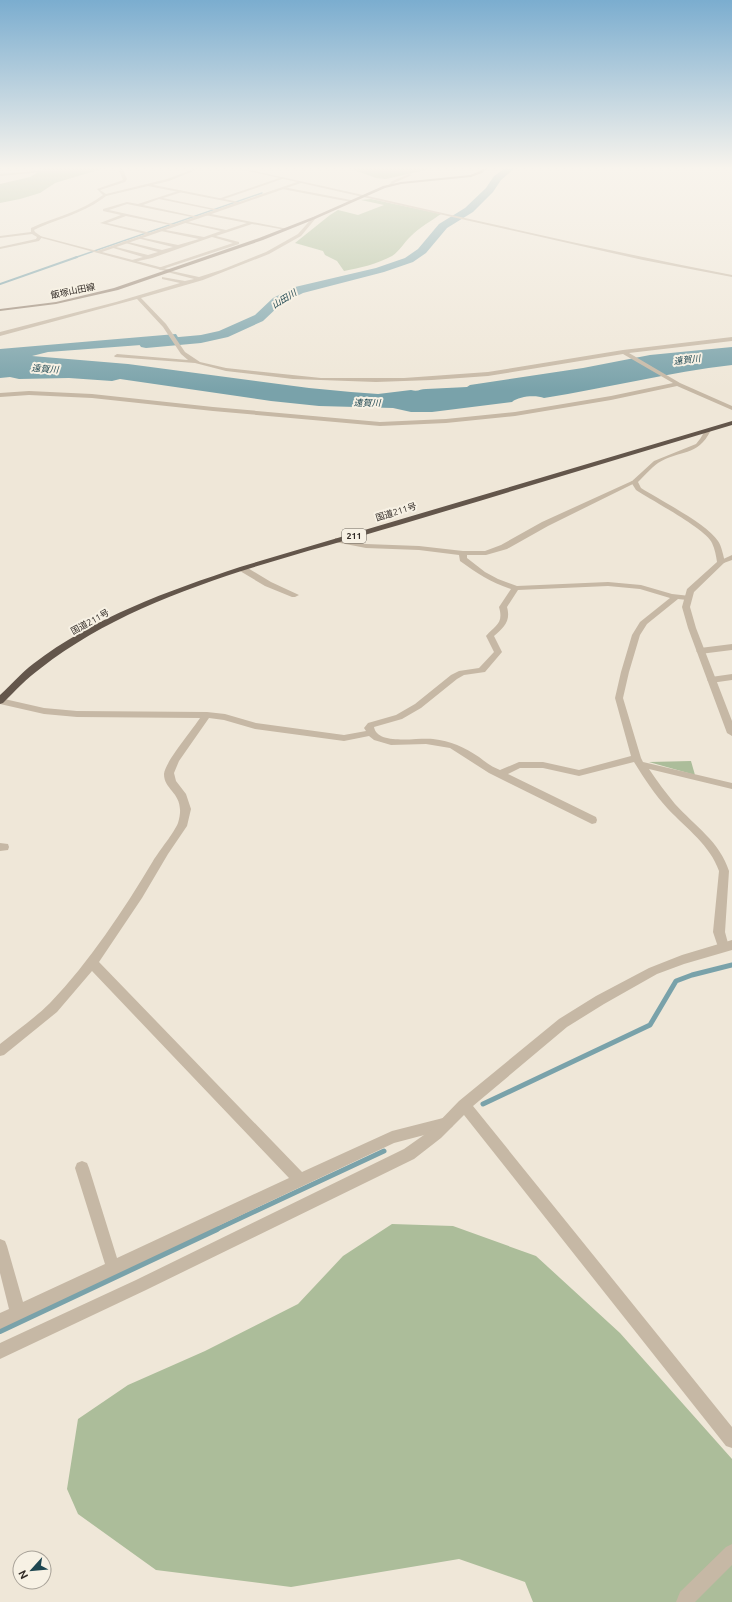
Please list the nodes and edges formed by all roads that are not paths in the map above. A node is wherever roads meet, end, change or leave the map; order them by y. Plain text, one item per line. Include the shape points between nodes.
1 (32, 242) edge
2 (58, 242) edge
3 (124, 242) joint
4 (156, 242) edge
5 (196, 242) edge
6 (233, 242) edge
7 (250, 242) edge
8 (286, 242) edge
9 (568, 242) edge
10 (112, 247) junction
11 (180, 247) junction
12 (0, 248) edge
13 (98, 252) junction
14 (163, 252) junction
15 (150, 257) junction
16 (134, 262) junction
17 (169, 271) junction
18 (162, 273) junction
19 (732, 276) edge
20 (202, 279) junction
21 (186, 284) junction
22 (159, 291) junction
23 (138, 297) junction
24 (0, 310) edge
25 (0, 334) edge
26 (732, 339) edge
27 (625, 353) junction
28 (117, 356) dead end
29 (198, 362) junction
30 (677, 383) junction
31 (0, 395) edge
32 (732, 408) edge
33 (732, 423) edge
34 (708, 430) junction
35 (634, 482) junction
36 (338, 540) junction
37 (464, 553) junction
38 (732, 557) edge
39 (721, 562) junction
40 (243, 568) junction
41 (516, 588) junction
42 (295, 595) dead end
43 (676, 597) junction
44 (687, 598) junction
45 (732, 647) edge
46 (700, 651) junction
47 (732, 677) edge
48 (712, 680) junction
49 (0, 701) edge
50 (207, 715) junction
51 (370, 733) junction
52 (732, 733) edge
53 (638, 761) junction
54 (500, 774) junction
55 (732, 786) edge
56 (592, 820) dead end
57 (728, 946) edge
58 (92, 963) junction
59 (0, 1051) edge
60 (464, 1105) junction
61 (447, 1122) junction
62 (82, 1168) dead end
63 (300, 1180) junction
64 (0, 1246) edge
65 (112, 1268) junction
66 (18, 1312) junction
67 (0, 1321) edge
68 (0, 1351) edge
69 (732, 1440) edge
70 (732, 1553) edge
71 (685, 1602) edge

1 - 12 street
2 - 13 street
3 - 10 street
3 - 14 street
4 - 11 street
5 - 11 street
6 - 18 street via 237,243
7 - 17 main road
8 - 20 street via 264,254
9 - 19 street
10 - 13 street
10 - 15 street
11 - 14 street
13 - 16 street
14 - 15 street
15 - 16 street
16 - 18 street
17 - 18 street
17 - 20 street
18 - 21 street
18 - 22 street via 157,289
18 - 24 main road, 飯塚山田線 via 91,296
20 - 21 street
21 - 22 street
22 - 23 street
23 - 25 street
23 - 29 street via 169,330 182,354
26 - 27 street via 678,344
27 - 29 street via 488,374 365,382 276,376
27 - 30 street
28 - 29 street
30 - 31 street via 611,398 515,414 380,424 213,410 59,393
30 - 32 street
33 - 34 highway, 国道211号 / 211
34 - 35 street via 698,444 656,462
34 - 36 highway, 国道211号 / 211
35 - 37 street via 494,551
35 - 39 street via 638,489 711,536
36 - 37 street via 366,546
36 - 40 highway, 国道211号 / 211
37 - 41 street via 463,559 482,574
38 - 39 street
39 - 44 street via 690,591
40 - 42 street via 268,584
40 - 49 highway, 国道211号 / 211 via 172,593 107,623 36,666
41 - 43 street via 608,584 641,587
41 - 51 street via 503,607 506,614 505,622 490,636 498,652 482,670 454,677 418,706 399,717 371,725 368,728
43 - 44 street
43 - 53 street via 644,622 636,635 623,679 619,698
44 - 46 street via 688,618
45 - 46 street
46 - 48 street
47 - 48 street
48 - 52 street
49 - 50 street via 44,711 77,714
50 - 51 street via 225,717 255,726 344,738
50 - 58 street via 175,760 169,773 171,782 181,794 186,809 182,826
51 - 54 street via 390,742 448,744
53 - 54 street via 579,773 544,765 519,766
53 - 55 street
53 - 57 street via 676,811 715,851 722,862 724,871 719,932
54 - 56 street
57 - 60 street via 653,972 600,1000 563,1023
58 - 59 street via 53,1008
58 - 63 street
60 - 61 street
60 - 69 street
61 - 63 street via 392,1137
61 - 68 street via 436,1134 409,1154
62 - 65 street
63 - 65 street
64 - 66 street
65 - 66 street
66 - 67 street
70 - 71 street via 686,1598

